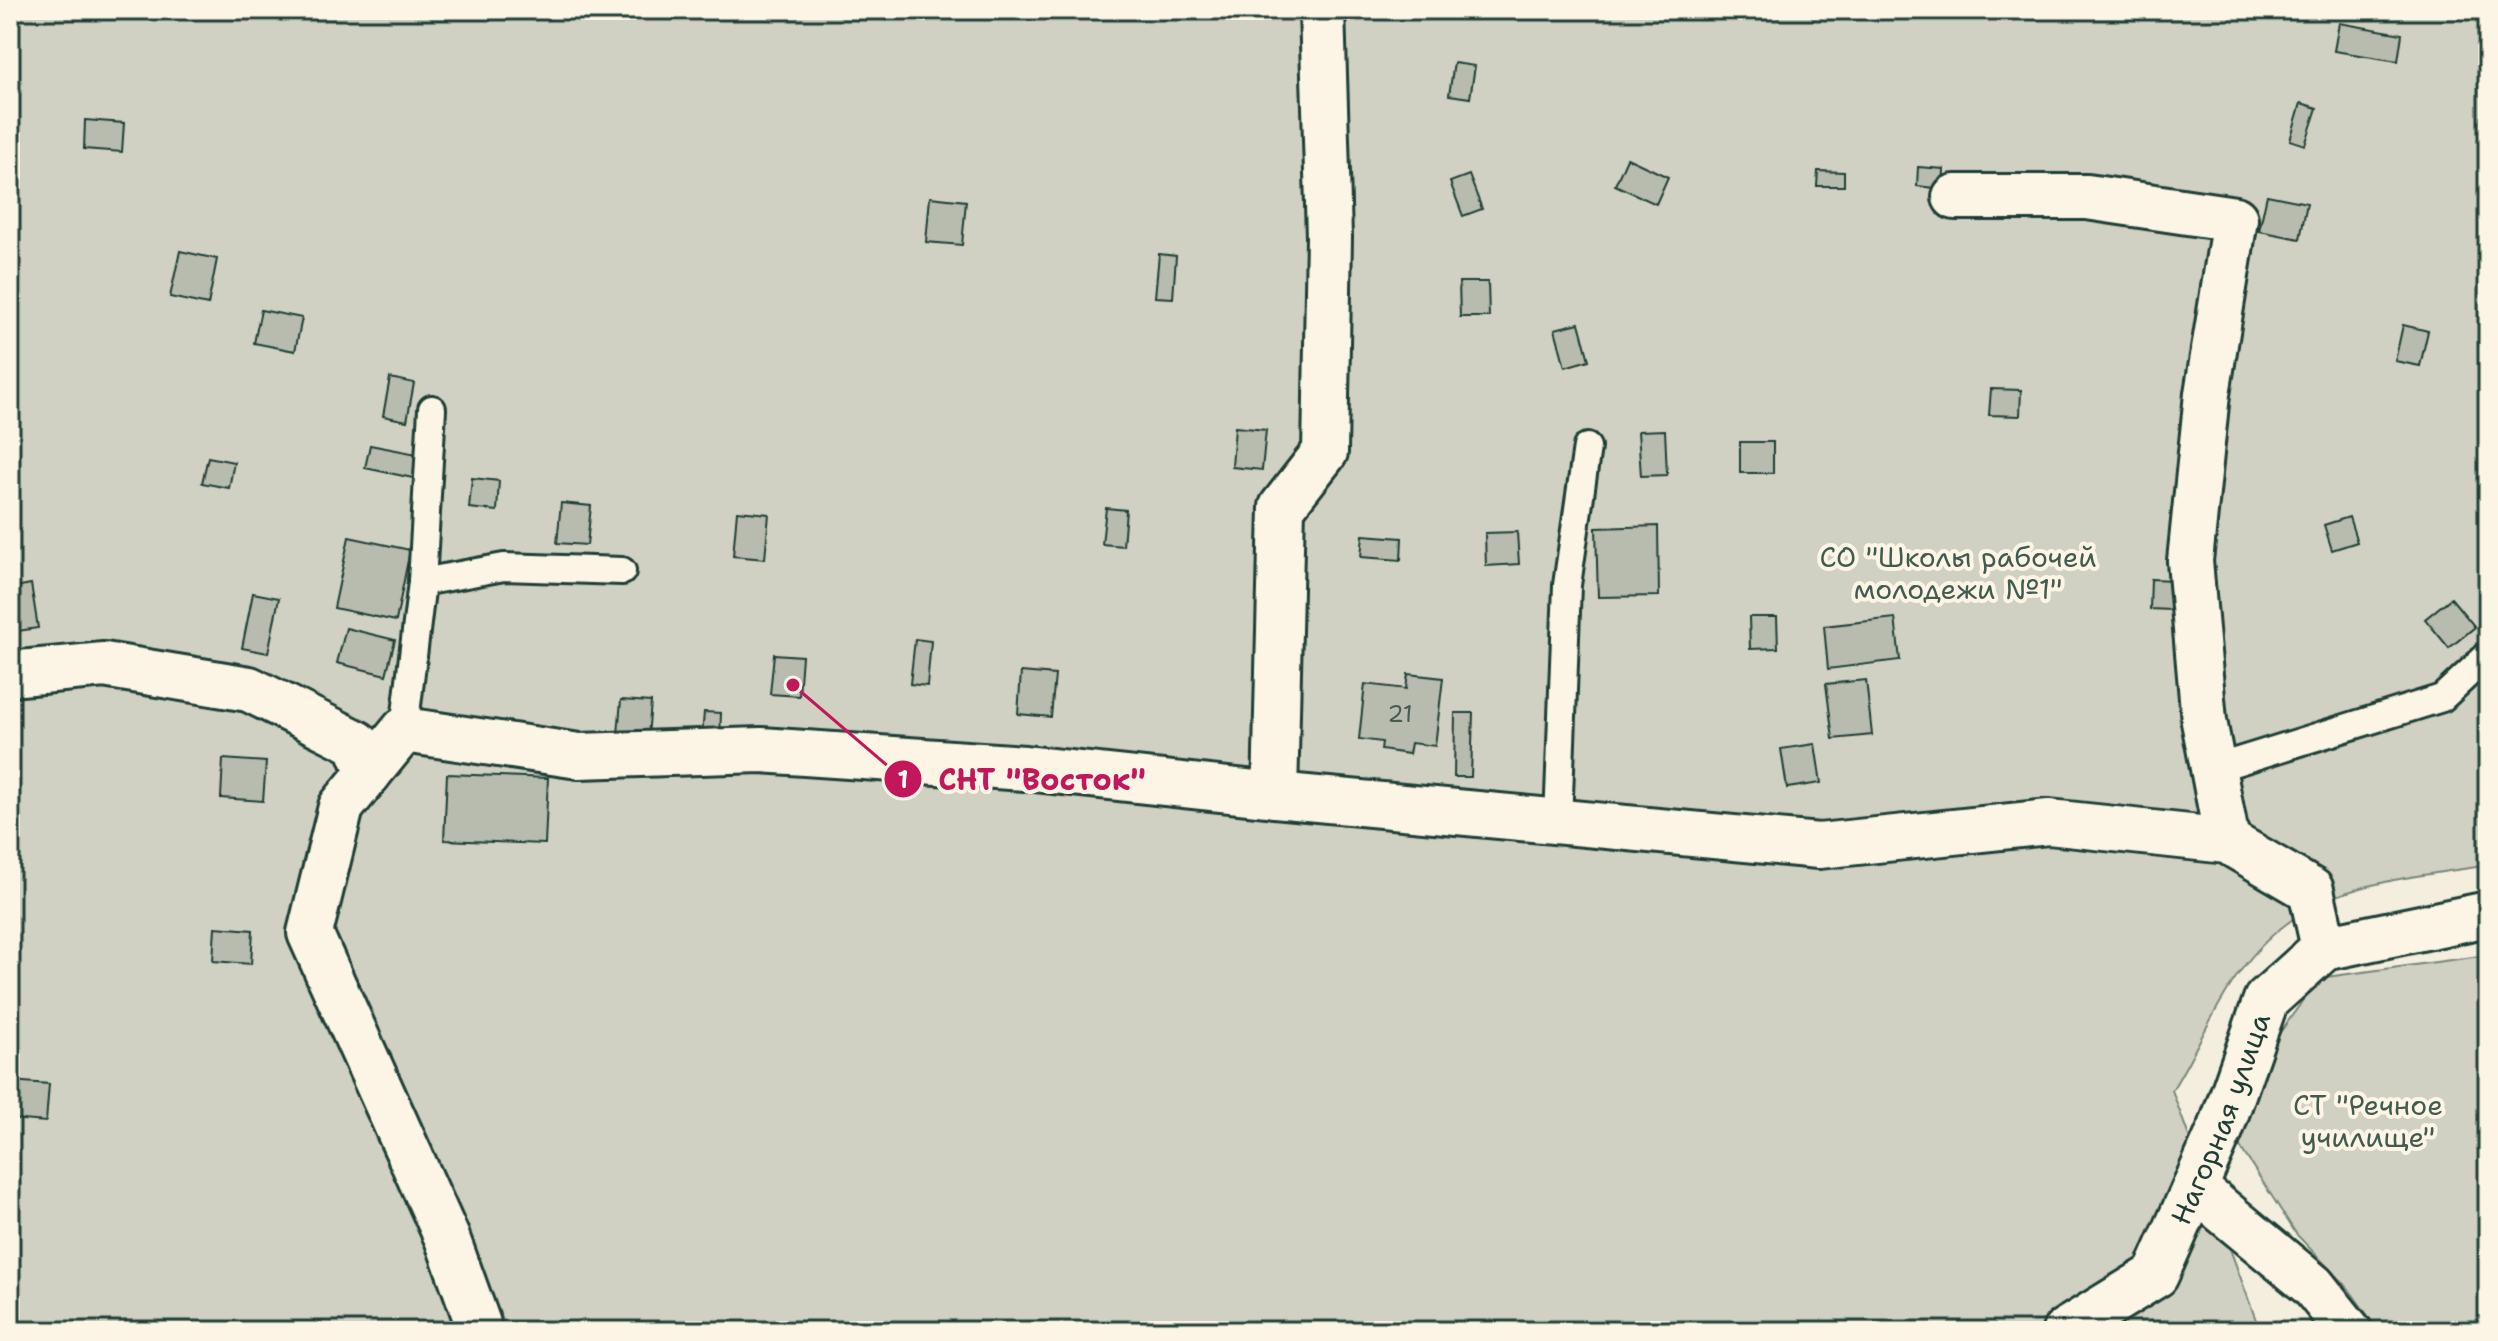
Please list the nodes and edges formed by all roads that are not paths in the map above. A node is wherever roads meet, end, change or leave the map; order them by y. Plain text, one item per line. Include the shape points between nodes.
1 (1322, 10) edge
2 (1955, 197) dead end
3 (432, 409) dead end
4 (1587, 447) dead end
5 (622, 571) dead end
6 (422, 582) junction
7 (2488, 655) edge
8 (10, 674) edge
9 (404, 730) junction
10 (2213, 769) junction
11 (369, 773) junction
12 (1275, 795) junction
13 (1558, 822) junction
14 (2227, 841) junction
15 (2488, 914) edge
16 (2324, 948) junction
17 (2195, 1188) junction
18 (477, 1331) edge
19 (2065, 1331) edge
20 (2349, 1331) edge

1 - 12 street via 1329,237 1325,452 1282,507
2 - 10 street via 2087,197 2235,219 2207,394 2190,561
3 - 6 lane
4 - 13 lane via 1567,585
5 - 6 lane via 504,567
6 - 9 lane
7 - 10 lane via 2442,698
8 - 11 street via 104,665 249,689 357,743
9 - 11 street
9 - 12 street via 579,756 761,750 1025,768
10 - 14 street
11 - 18 street via 341,807 310,933 447,1238
12 - 13 street
13 - 14 street via 1819,846 2049,822
14 - 16 street via 2311,890
15 - 16 street
16 - 17 street, Нагорная улица via 2266,1000
17 - 19 street, Нагорная улица via 2156,1275
17 - 20 street via 2313,1286

